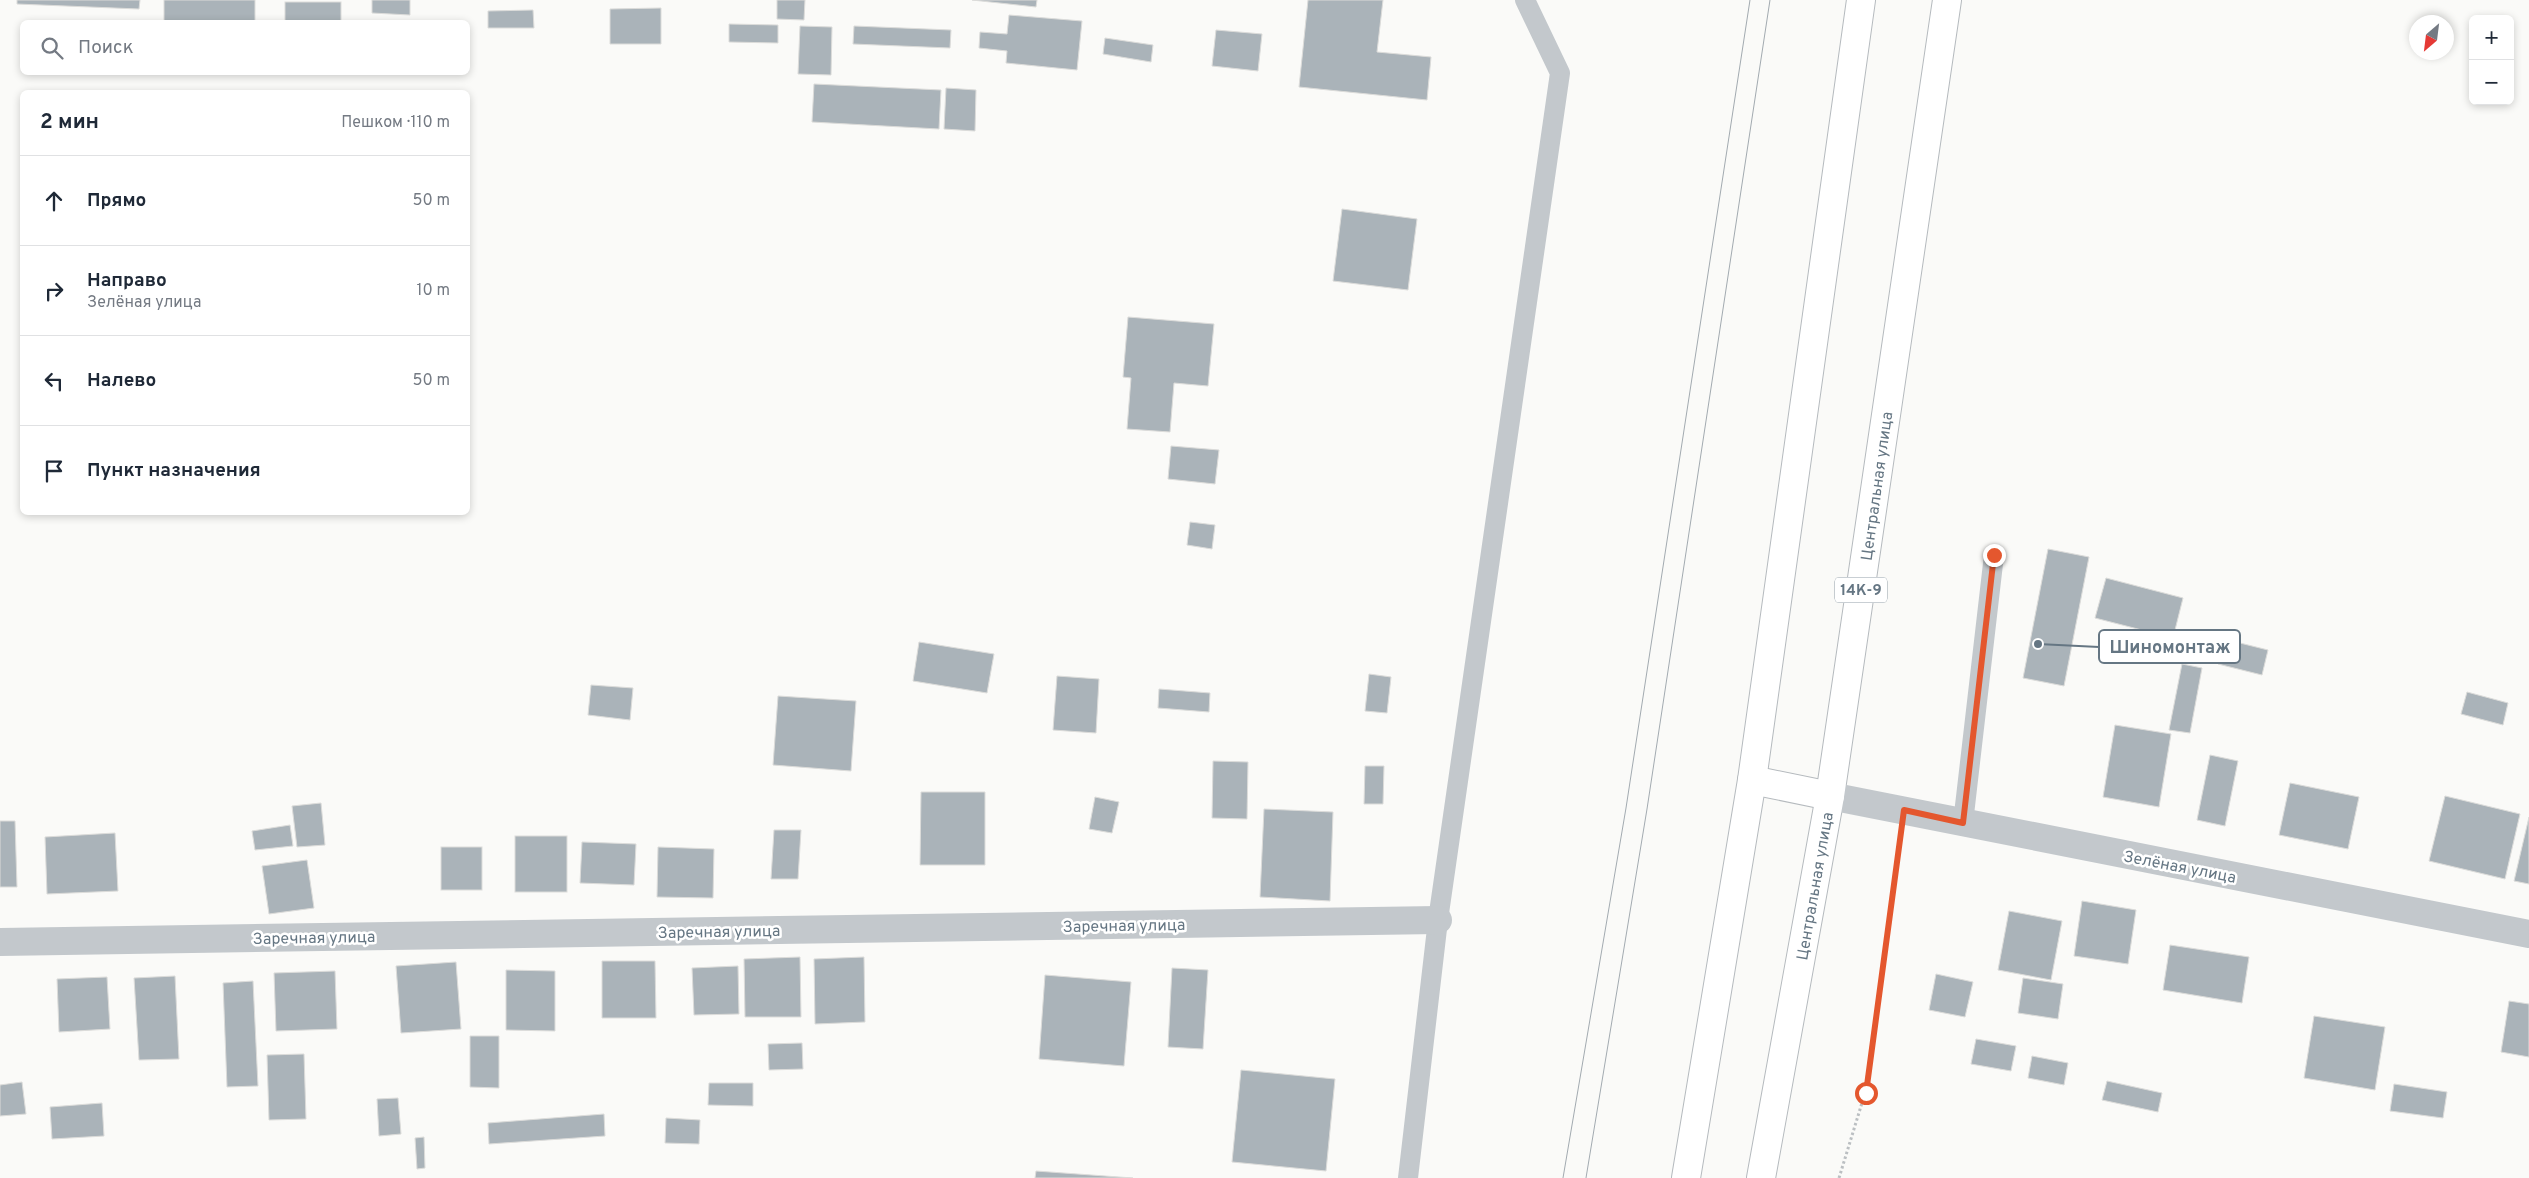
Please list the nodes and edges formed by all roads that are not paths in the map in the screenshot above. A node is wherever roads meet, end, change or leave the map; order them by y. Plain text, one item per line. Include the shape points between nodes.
1 (1525, 0) edge
2 (1861, 0) edge
3 (1947, 0) edge
4 (1994, 555) dead end
5 (1752, 780) junction
6 (1830, 796) junction
7 (1963, 823) junction
8 (1438, 920) junction
9 (2529, 934) edge
10 (0, 942) edge
11 (1408, 1178) edge
12 (1686, 1178) edge
13 (1761, 1178) edge

1 - 8 lane via 1560,73
2 - 5 main road
3 - 6 main road, Центральная улица / 14К-9
4 - 7 lane
5 - 6 main road
5 - 12 main road
6 - 7 street, Зелёная улица
6 - 13 main road, Центральная улица / 14К-9
7 - 9 street, Зелёная улица
8 - 10 street, Заречная улица
8 - 11 lane

